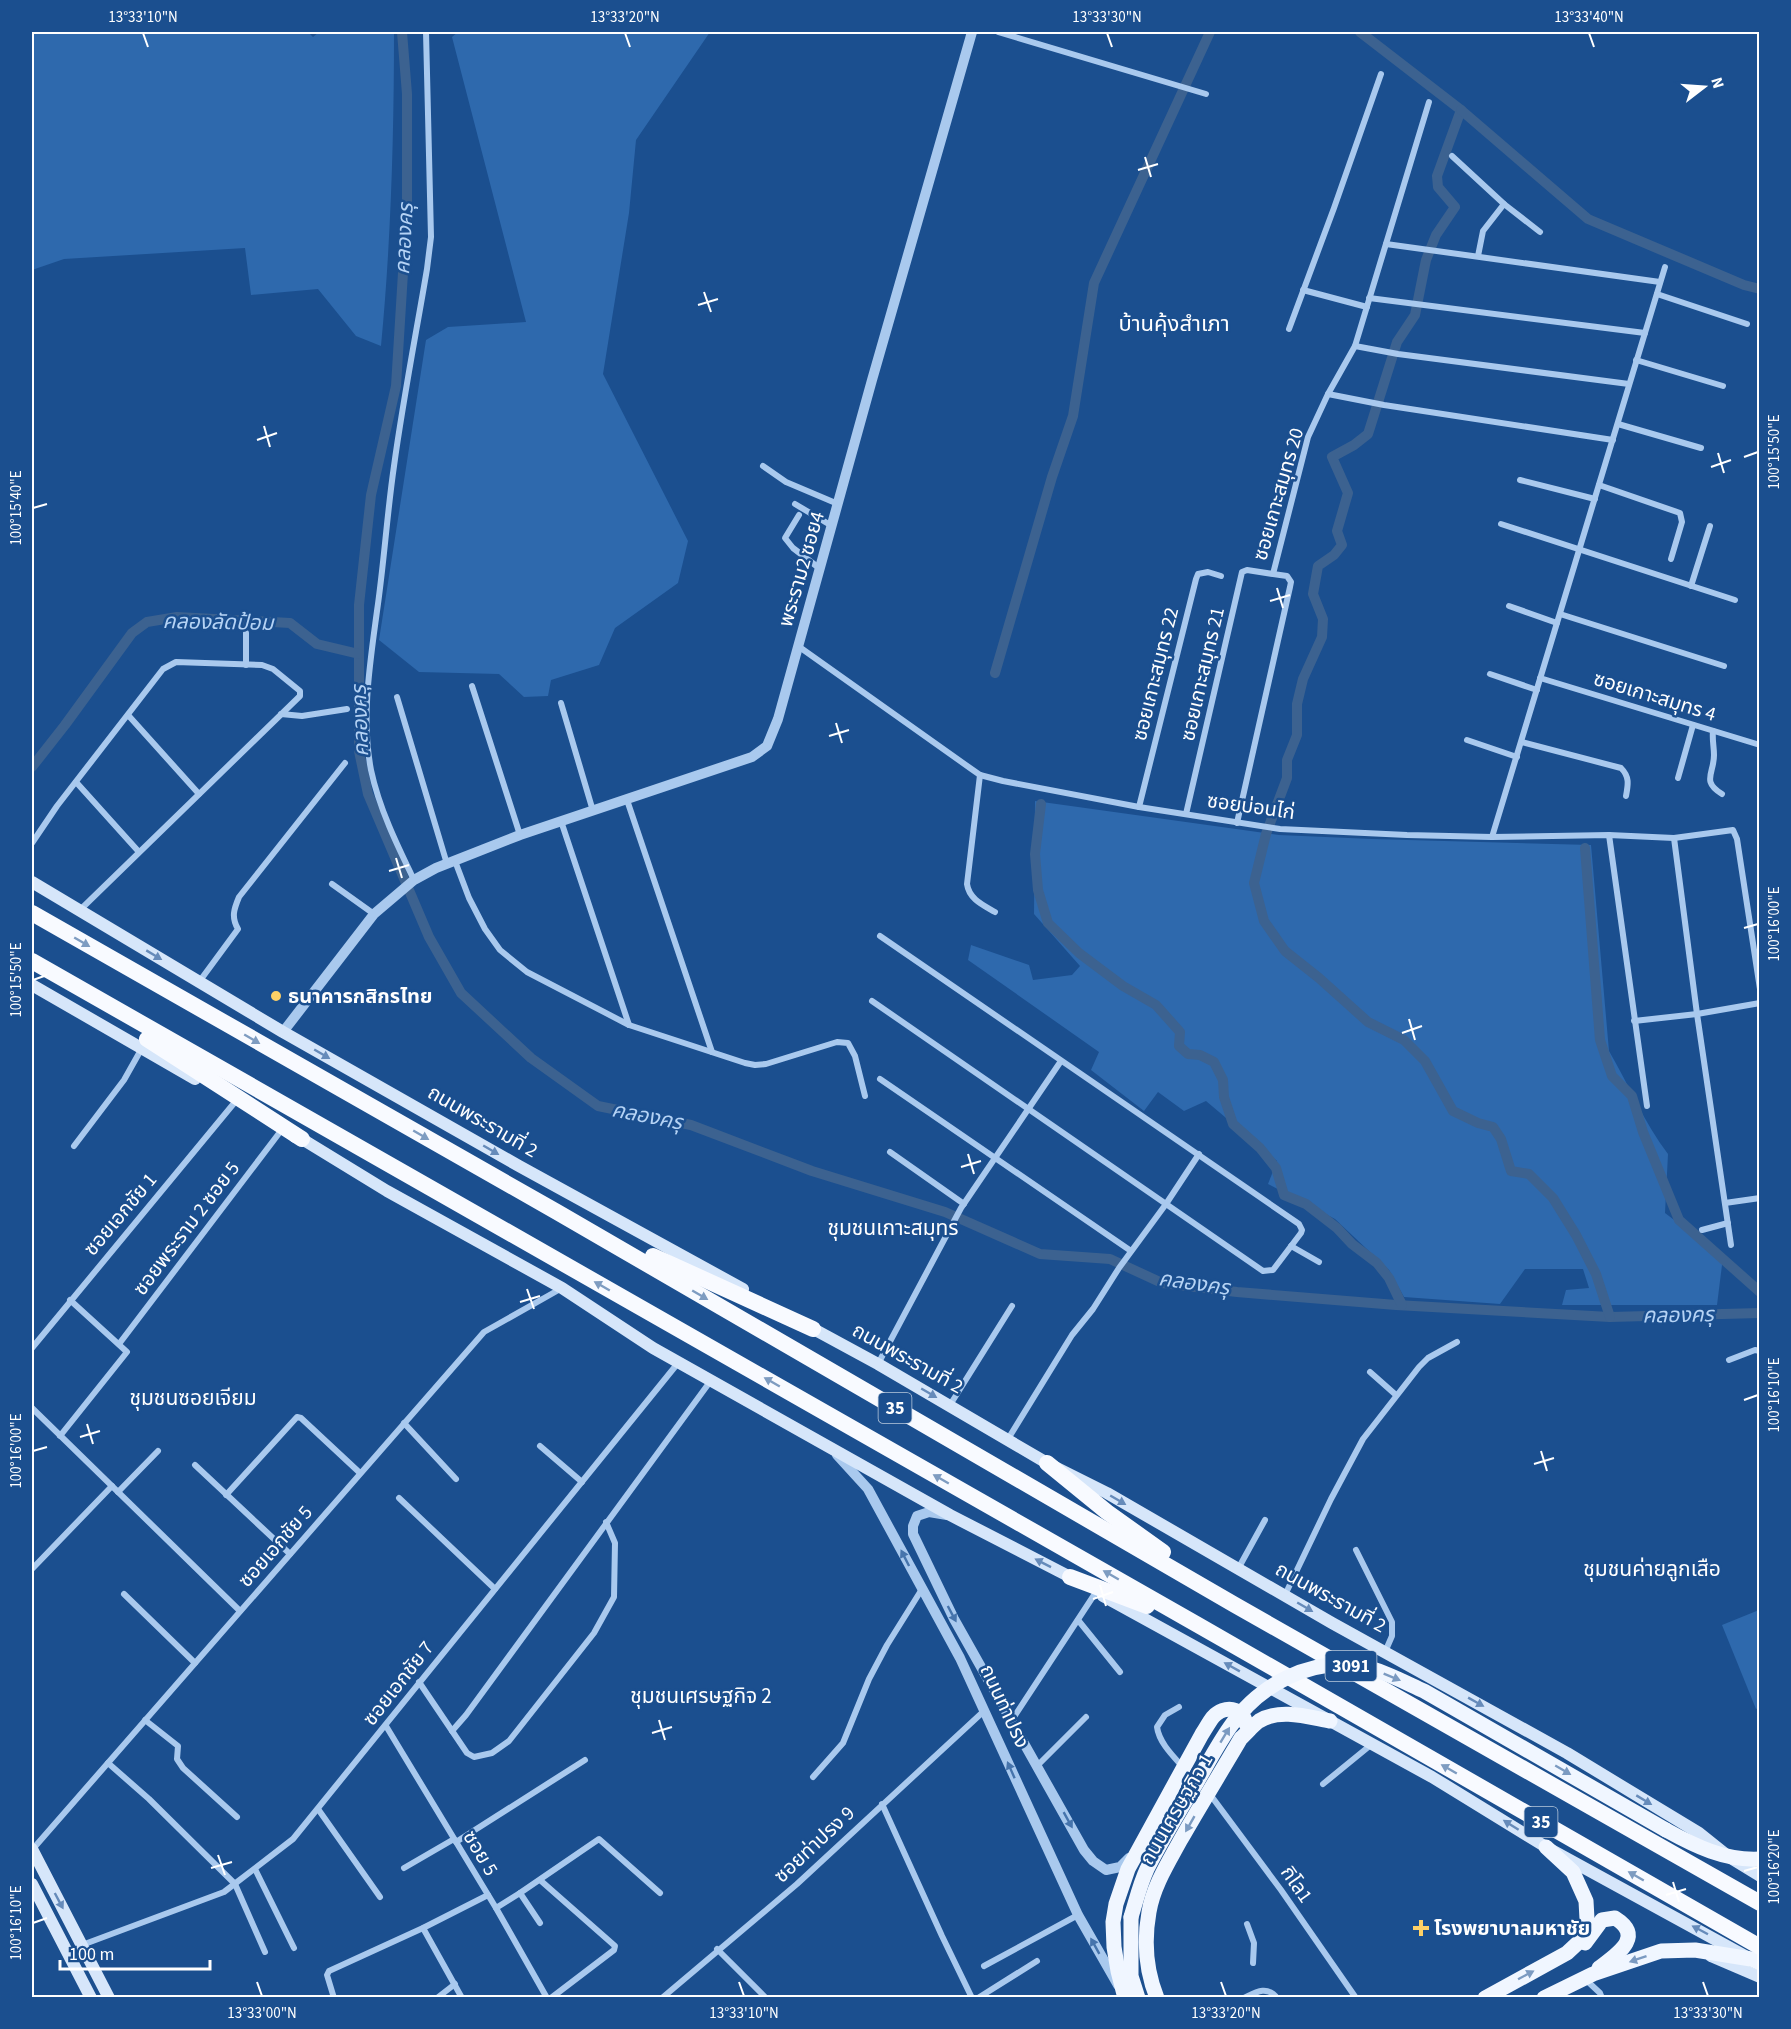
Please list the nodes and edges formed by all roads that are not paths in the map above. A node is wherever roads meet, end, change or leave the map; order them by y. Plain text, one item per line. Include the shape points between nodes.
1 (426, 32) edge
2 (972, 32) edge
3 (998, 32) edge
4 (1381, 74) dead end
5 (1206, 94) dead end
6 (1429, 102) dead end
7 (1452, 156) dead end
8 (1504, 204) junction
9 (1540, 232) dead end
10 (1386, 244) junction
11 (1478, 256) junction
12 (1665, 267) dead end
13 (1660, 282) junction
14 (1303, 290) junction
15 (1657, 294) junction
16 (1369, 298) junction
17 (1367, 307) junction
18 (1747, 324) dead end
19 (1289, 329) dead end
20 (1645, 333) junction
21 (1355, 346) junction
22 (1636, 360) junction
23 (1629, 384) junction
24 (1723, 386) dead end
25 (1328, 394) junction
26 (1618, 424) junction
27 (1613, 440) junction
28 (1701, 448) dead end
29 (763, 466) dead end
30 (1521, 480) dead end
31 (1599, 485) junction
32 (1595, 499) junction
33 (795, 504) dead end
34 (838, 504) junction
35 (800, 515) dead end
36 (1502, 524) dead end
37 (832, 526) junction
38 (1710, 526) dead end
39 (1580, 549) junction
40 (1671, 560) dead end
41 (819, 568) junction
42 (1273, 574) junction
43 (1221, 576) dead end
44 (1691, 586) junction
45 (1735, 600) dead end
46 (1509, 606) dead end
47 (1560, 614) junction
48 (1557, 623) junction
49 (246, 633) dead end
50 (798, 646) junction
51 (246, 665) junction
52 (1724, 666) dead end
53 (1490, 674) dead end
54 (1540, 678) junction
55 (472, 686) dead end
56 (1537, 690) junction
57 (397, 697) dead end
58 (561, 704) dead end
59 (347, 710) dead end
60 (281, 714) junction
61 (128, 715) junction
62 (1693, 724) junction
63 (1713, 730) junction
64 (1467, 740) dead end
65 (1522, 742) junction
66 (1760, 745) edge
67 (1517, 757) junction
68 (345, 763) dead end
69 (980, 775) junction
70 (1678, 778) dead end
71 (76, 782) junction
72 (199, 794) junction
73 (1722, 794) dead end
74 (1626, 796) dead end
75 (627, 800) junction
76 (1139, 807) junction
77 (594, 812) junction
78 (1186, 814) junction
79 (561, 821) junction
80 (1237, 823) junction
81 (520, 835) junction
82 (1609, 835) junction
83 (1492, 837) junction
84 (1674, 838) junction
85 (32, 843) edge
86 (139, 852) junction
87 (451, 862) junction
88 (32, 882) edge
89 (412, 882) junction
90 (333, 884) dead end
91 (79, 910) junction
92 (995, 912) dead end
93 (32, 913) edge
94 (374, 914) junction
95 (880, 936) dead end
96 (32, 961) edge
97 (32, 966) edge
98 (199, 982) junction
99 (32, 985) edge
100 (1760, 989) edge
101 (872, 1001) dead end
102 (1760, 1003) edge
103 (1697, 1014) junction
104 (1634, 1021) junction
105 (629, 1025) junction
106 (283, 1032) junction
107 (142, 1048) junction
108 (712, 1052) junction
109 (1061, 1061) junction
110 (880, 1079) dead end
111 (865, 1096) dead end
112 (235, 1102) junction
113 (1647, 1106) dead end
114 (1029, 1111) junction
115 (280, 1132) junction
116 (302, 1139) junction
117 (74, 1146) dead end
118 (890, 1152) dead end
119 (1198, 1154) junction
120 (996, 1158) junction
121 (1760, 1198) edge
122 (1725, 1203) junction
123 (1166, 1204) junction
124 (962, 1206) junction
125 (557, 1212) junction
126 (1728, 1223) junction
127 (1702, 1230) dead end
128 (1731, 1245) dead end
129 (1291, 1246) junction
130 (1129, 1254) junction
131 (1319, 1262) dead end
132 (562, 1288) junction
133 (70, 1300) junction
134 (1012, 1306) dead end
135 (813, 1329) junction
136 (1457, 1342) dead end
137 (119, 1344) junction
138 (32, 1348) edge
139 (1760, 1351) edge
140 (1729, 1360) dead end
141 (679, 1361) junction
142 (878, 1364) junction
143 (1370, 1372) dead end
144 (712, 1379) junction
145 (1396, 1395) junction
146 (950, 1405) junction
147 (32, 1408) edge
148 (404, 1423) junction
149 (60, 1436) junction
150 (1008, 1439) junction
151 (540, 1446) dead end
152 (828, 1446) junction
153 (158, 1451) dead end
154 (1047, 1463) junction
155 (195, 1465) dead end
156 (360, 1473) junction
157 (456, 1479) dead end
158 (582, 1482) junction
159 (111, 1486) junction
160 (118, 1492) junction
161 (226, 1495) junction
162 (399, 1498) dead end
163 (950, 1515) junction
164 (1265, 1520) dead end
165 (606, 1522) junction
166 (1356, 1550) dead end
167 (290, 1554) junction
168 (32, 1569) edge
169 (1238, 1569) junction
170 (1070, 1577) junction
171 (495, 1588) junction
172 (922, 1589) junction
173 (1096, 1592) junction
174 (124, 1594) dead end
175 (1285, 1596) junction
176 (1234, 1605) junction
177 (240, 1611) junction
178 (1078, 1620) junction
179 (1198, 1625) junction
180 (1386, 1652) junction
181 (195, 1663) junction
182 (1120, 1672) dead end
183 (419, 1682) junction
184 (1179, 1707) dead end
185 (984, 1711) junction
186 (1086, 1717) dead end
187 (145, 1720) junction
188 (1012, 1720) junction
189 (1330, 1721) junction
190 (386, 1726) junction
191 (452, 1731) junction
192 (1241, 1738) junction
193 (1372, 1744) junction
194 (585, 1761) dead end
195 (108, 1762) junction
196 (1037, 1766) junction
197 (1183, 1768) junction
198 (813, 1777) dead end
199 (1323, 1784) dead end
200 (1209, 1792) junction
201 (882, 1804) junction
202 (318, 1809) junction
203 (237, 1817) dead end
204 (455, 1841) junction
205 (1139, 1847) junction
206 (1546, 1847) junction
207 (32, 1849) edge
208 (1729, 1857) junction
209 (1760, 1860) edge
210 (404, 1868) dead end
211 (255, 1869) junction
212 (1760, 1876) edge
213 (540, 1880) junction
214 (32, 1884) edge
215 (235, 1884) junction
216 (520, 1893) junction
217 (660, 1893) dead end
218 (488, 1895) junction
219 (380, 1897) dead end
220 (1760, 1903) edge
221 (496, 1908) junction
222 (1078, 1915) junction
223 (540, 1923) dead end
224 (1247, 1924) dead end
225 (423, 1928) junction
226 (82, 1945) junction
227 (294, 1948) dead end
228 (717, 1949) junction
229 (1695, 1950) junction
230 (265, 1952) dead end
231 (1567, 1953) junction
232 (1757, 1956) edge
233 (1037, 1961) dead end
234 (1253, 1963) dead end
235 (984, 1966) dead end
236 (1587, 1977) junction
237 (1760, 1977) edge
238 (455, 1984) junction
239 (1129, 1997) edge
240 (91, 1998) edge
241 (109, 1998) edge
242 (334, 1998) edge
243 (437, 1998) edge
244 (462, 1998) edge
245 (549, 1998) edge
246 (662, 1998) edge
247 (766, 1998) edge
248 (972, 1998) edge
249 (978, 1998) edge
250 (1157, 1998) edge
251 (1244, 1998) edge
252 (1277, 1998) edge
253 (1356, 1998) edge
254 (1485, 1998) edge
255 (1544, 1998) edge
256 (1602, 1998) edge

1 - 89 street via 431,237 394,465 371,649 368,706 368,743 376,788
2 - 34 street, พระราม2 ซอย4
3 - 5 street
4 - 14 street
6 - 10 street, ซอยเกาะสมุทร 20
7 - 8 street
8 - 9 street
8 - 11 street via 1483,231
10 - 11 street
10 - 16 street, ซอยเกาะสมุทร 20
11 - 13 street
12 - 13 street
13 - 15 street
14 - 17 street
14 - 19 street
15 - 18 street
15 - 20 street
16 - 17 street, ซอยเกาะสมุทร 20
16 - 20 street
17 - 21 street, ซอยเกาะสมุทร 20
20 - 22 street
21 - 23 street
21 - 25 street, ซอยเกาะสมุทร 20
22 - 23 street
22 - 24 street
23 - 26 street
25 - 27 street
25 - 42 street, ซอยเกาะสมุทร 20 via 1301,459
26 - 27 street
26 - 28 street
27 - 31 street
29 - 34 street via 786,482
30 - 32 street
31 - 32 street
31 - 40 street via 1680,513 1682,522
32 - 39 street
33 - 37 street
34 - 37 street, พระราม2 ซอย4
35 - 41 street via 785,538
36 - 39 street
37 - 41 street, พระราม2 ซอย4
38 - 44 street
39 - 44 street
39 - 47 street
41 - 50 street, พระราม2 ซอย4
42 - 78 street, ซอยเกาะสมุทร 21 via 1242,572
42 - 80 street, ซอยเกาะสมุทร 20 via 1287,576 1291,582
43 - 76 street, ซอยเกาะสมุทร 22 via 1203,572 1196,579
44 - 45 street
46 - 48 street
47 - 48 street
47 - 52 street
48 - 54 street
49 - 51 street
50 - 69 street, ซอยบ่อนไก่
50 - 75 street, พระราม2 ซอย4 via 775,731 767,746 752,757
51 - 60 street via 273,669 300,691 300,696
51 - 61 street via 168,665
53 - 56 street
54 - 56 street
54 - 62 street, ซอยเกาะสมุทร 4
55 - 81 street
56 - 65 street
57 - 87 street
58 - 77 street
59 - 60 street via 302,716
60 - 72 street
61 - 71 street
61 - 72 street
62 - 63 street, ซอยเกาะสมุทร 4
62 - 70 street
63 - 66 street, ซอยเกาะสมุทร 4
63 - 73 street via 1710,781
64 - 67 street
65 - 67 street
65 - 74 street via 1621,768 1629,782
67 - 83 street
68 - 98 street via 239,897 233,914 238,929
69 - 76 street, ซอยบ่อนไก่
69 - 92 street via 967,884 972,897
71 - 85 street
71 - 86 street
72 - 86 street
75 - 77 street, พระราม2 ซอย4
75 - 108 street
76 - 78 street, ซอยบ่อนไก่
77 - 79 street, พระราม2 ซอย4
78 - 80 street, ซอยบ่อนไก่
79 - 81 street, พระราม2 ซอย4
79 - 105 street
80 - 83 street, ซอยบ่อนไก่ via 1280,829
81 - 87 street, พระราม2 ซอย4
82 - 83 street, ซอยบ่อนไก่
82 - 84 street, ซอยบ่อนไก่
82 - 104 street
84 - 100 street, ซอยบ่อนไก่ via 1730,829 1735,832
84 - 103 street
86 - 91 street
87 - 89 street, พระราม2 ซอย4
87 - 105 street via 500,950 527,972
88 - 91 main road, ถนนพระรามที่ 2 / 35
89 - 94 street, พระราม2 ซอย4
90 - 94 street
91 -> 98 main road, ถนนพระรามที่ 2 / 35
93 -> 125 highway, 35
94 - 106 street
95 - 109 street
179 -> 96 highway, 35
97 - 116 highway
98 - 106 main road, ถนนพระรามที่ 2 / 35
99 - 107 main road, 35
101 - 114 street
102 - 103 street
103 - 104 street
103 - 122 street
104 - 113 street
105 - 108 street
106 -> 135 main road, ถนนพระรามที่ 2 / 35
107 - 112 main road, 35
107 - 117 street via 124,1080
108 - 111 street via 755,1065 843,1042 853,1048
109 - 114 street
109 - 119 street
110 - 120 street
112 - 115 main road, 35
112 - 133 street, ซอยเอกชัย 1
114 - 120 street
114 - 123 street
115 - 116 main road, 35
115 - 137 street, ซอยพระราม 2 ซอย 5
116 - 132 main road, 35
118 - 124 street
119 - 123 street
119 - 129 street via 1299,1224 1301,1233
120 - 124 street
120 - 130 street
121 - 122 street
122 - 126 street
123 - 129 street via 1263,1271 1273,1270
123 - 130 street
124 - 142 street
125 - 135 highway
125 -> 176 highway, 35
126 - 127 street
126 - 128 street
129 - 131 street
130 - 150 street via 1072,1335
132 - 141 main road, 35
132 - 148 street, ซอยเอกชัย 5 via 483,1332
133 - 137 street
133 - 138 street, ซอยเอกชัย 1
134 - 146 street
135 - 142 main road, ถนนพระรามที่ 2 / 35
136 - 145 street via 1428,1358
137 - 149 street via 127,1352
139 - 140 street
141 - 144 main road, 35
141 - 158 street, ซอยเอกชัย 7
142 -> 146 main road, ถนนพระรามที่ 2 / 35
143 - 145 street
144 - 152 main road, 35
144 - 165 street
145 - 175 street via 1363,1439
146 - 150 main road, ถนนพระรามที่ 2 / 35
147 - 149 street
148 - 156 street, ซอยเอกชัย 5
148 - 157 street
149 - 159 street
150 - 154 main road, ถนนพระรามที่ 2 / 35
151 - 158 street
152 - 163 main road, 35
172 -> 152 street, ถนนท่าปรง via 868,1489
153 - 160 street
154 -> 169 main road, ถนนพระรามที่ 2 / 35
154 - 176 highway
155 - 161 street
156 - 161 street via 297,1417
156 - 167 street, ซอยเอกชัย 5
158 - 171 street, ซอยเอกชัย 7
159 - 160 street
159 - 168 street
160 - 177 street
161 - 167 street
162 - 171 street
170 -> 163 main road, 35
163 -> 188 street, ถนนท่าปรง via 928,1512 917,1516 913,1534 954,1618
164 - 169 street
165 - 191 street
165 - 191 street via 615,1543 615,1597 594,1633 509,1741 492,1753 474,1757
166 - 180 street via 1392,1622
167 - 177 street, ซอยเอกชัย 5
169 - 175 main road, ถนนพระรามที่ 2 / 35
170 - 173 main road, 35
170 - 179 highway
171 - 183 street, ซอยเอกชัย 7
172 - 185 street, ถนนท่าปรง
172 - 198 street via 886,1645 843,1743
173 - 178 street
189 -> 173 main road, 35
174 - 181 street
175 -> 180 main road, ถนนพระรามที่ 2 / 35
176 - 220 highway, 35
177 - 181 street, ซอยเอกชัย 5
178 - 182 street
178 - 188 street
232 -> 179 highway, 35
180 -> 208 main road, ถนนพระรามที่ 2 / 35 via 1568,1753 1699,1833
181 - 187 street, ซอยเอกชัย 5
183 - 190 street, ซอยเอกชัย 7
183 - 191 street
184 - 197 street via 1157,1727
185 - 201 street, ซอยท่าปรง 9
222 -> 185 street, ถนนท่าปรง
186 - 196 street
187 - 195 street, ซอยเอกชัย 5
187 - 203 street via 178,1746 177,1759 183,1768
188 - 196 street, ถนนท่าปรง
189 - 192 main road, ถนนเศรษฐกิจ 1 via 1277,1715 1258,1722
189 - 193 main road, 35
190 - 202 street, ซอยเอกชัย 7
190 - 204 street, ซอย 5
192 - 197 main road, ถนนท่าปรง via 1245,1717 1232,1709 1223,1710 1208,1724
192 - 200 main road, ถนนเศรษฐกิจ 1
193 - 199 street
206 -> 193 main road, 35
194 - 204 street
195 - 207 street, ซอยเอกชัย 5
195 - 215 street
196 -> 205 street, ถนนท่าปรง via 1084,1850 1099,1866 1106,1870 1120,1867
197 - 205 main road, ถนนท่าปรง
200 -> 250 main road, ถนนเศรษฐกิจ 1 via 1171,1858 1149,1910 1148,1961
200 - 253 street, กิโล1
201 - 228 street, ซอยท่าปรง 9 via 797,1884
201 - 248 street
202 - 211 street, ซอยเอกชัย 7 via 293,1839
202 - 219 street
204 - 210 street
204 - 218 street, ซอย 5
205 - 239 main road, ถนนท่าปรง via 1122,1885 1113,1922 1118,1971
206 - 231 main road via 1573,1872 1587,1903 1582,1939
232 -> 206 main road, 35
207 -> 226 main road
208 - 209 main road, 3091
208 - 212 main road, ถนนพระรามที่ 2 / 35
239 -> 208 main road, 3091, bridge via 1131,1917 1146,1870 1231,1725 1275,1683 1315,1667 1361,1666 1424,1691 1666,1830
211 - 215 street, ซอยเอกชัย 7
211 - 227 street
213 - 216 street
213 - 217 street via 599,1839
213 - 245 street via 615,1946
214 - 240 main road
215 - 226 street, ซอยเอกชัย 7 via 224,1892
215 - 230 street
216 - 221 street
216 - 223 street
218 - 221 street, ซอย 5
218 - 225 street
221 - 245 street, ซอย 5
222 - 235 street
239 -> 222 street, ถนนท่าปรง
224 - 234 street via 1254,1943
225 - 238 street
225 - 242 street via 329,1971
226 - 241 main road
228 - 246 street, ซอยท่าปรง 9
228 - 247 street
229 - 232 main road
229 -> 236 main road via 1660,1951
229 - 237 main road
231 - 236 main road via 1584,1944 1602,1920 1615,1918 1625,1924 1629,1935 1625,1948
254 -> 231 main road
233 - 249 street
236 - 255 main road
236 - 256 street
238 - 243 street
238 - 244 street
251 - 252 street via 1270,1990

